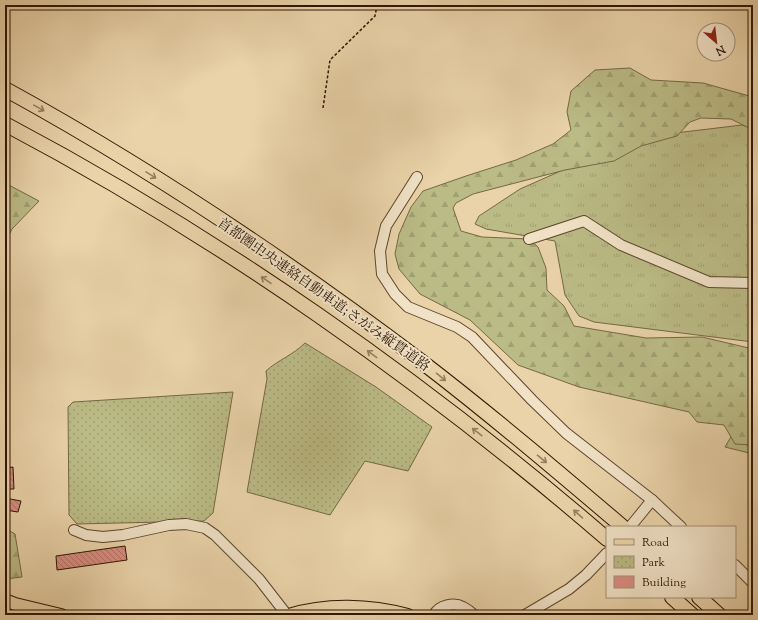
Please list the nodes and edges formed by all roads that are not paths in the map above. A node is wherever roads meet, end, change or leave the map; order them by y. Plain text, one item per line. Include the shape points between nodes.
1 (5, 89) edge
2 (5, 124) edge
3 (417, 177) dead end
4 (530, 239) dead end
5 (753, 283) edge
6 (649, 505) junction
7 (622, 526) edge
8 (631, 526) edge
9 (680, 526) edge
10 (74, 530) dead end
11 (606, 538) edge
12 (606, 554) edge
13 (736, 566) edge
14 (753, 582) edge
15 (673, 598) edge
16 (700, 598) edge
17 (5, 600) edge
18 (61, 615) edge
19 (288, 615) edge
20 (408, 615) edge
21 (434, 615) edge
22 (474, 615) edge
23 (525, 615) edge
24 (692, 615) edge
25 (719, 615) edge

1 -> 7 highway, 首都圏中央連絡自動車道;さがみ縦貫道路 via 149,173 272,253 423,363 557,470
11 -> 2 highway, 首都圏中央連絡自動車道;さがみ縦貫道路 via 472,428 338,330 193,232
3 - 6 lane via 386,226 380,251 382,274 395,294 408,307 457,327 472,337 566,433
4 - 5 lane via 584,221 621,245 709,282
6 - 8 lane
6 - 9 lane
10 - 19 lane via 86,535 103,537 169,525 186,524 205,528 215,534 259,579
12 - 23 lane via 569,588
13 - 14 lane
15 - 24 highway
16 - 25 highway
17 - 18 main road
19 - 20 main road via 304,610 349,606
21 - 22 lane via 442,607 456,604

